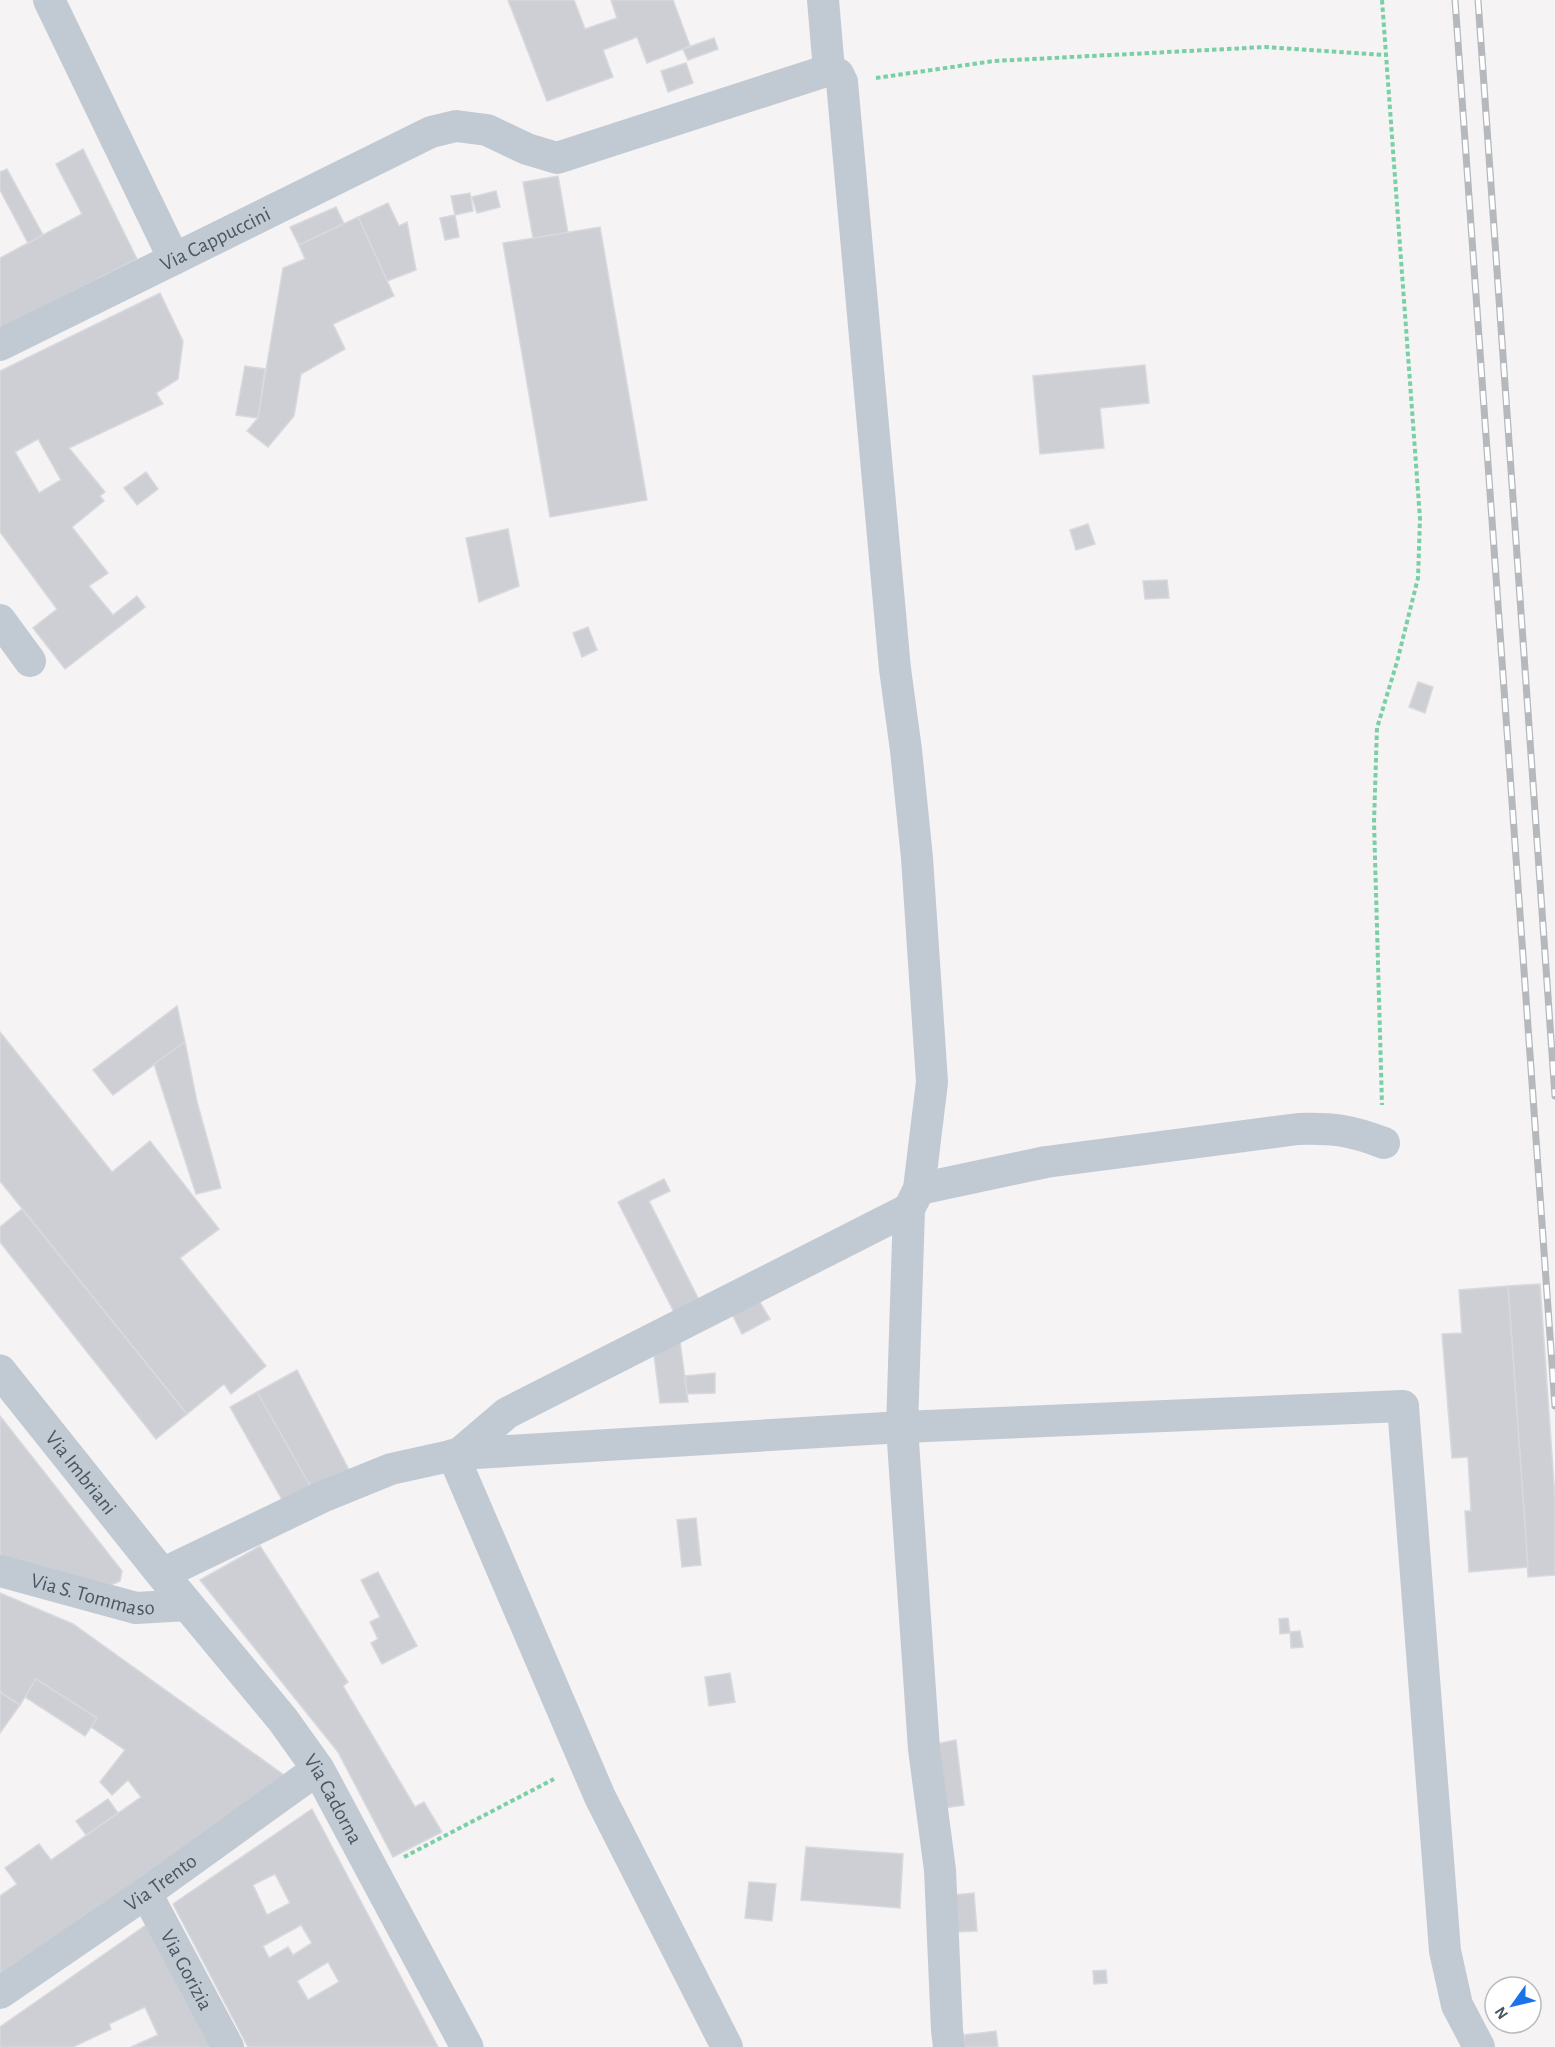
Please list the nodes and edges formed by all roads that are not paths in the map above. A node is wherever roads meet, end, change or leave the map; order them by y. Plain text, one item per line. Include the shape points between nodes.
1 (49, 0) edge
2 (823, 0) edge
3 (836, 76) junction
4 (174, 259) junction
5 (0, 345) edge
6 (0, 620) edge
7 (30, 661) dead end
8 (1383, 1128) road end
9 (914, 1199) junction
10 (0, 1371) edge
11 (902, 1427) junction
12 (456, 1454) junction
13 (0, 1571) edge
14 (162, 1574) junction
15 (188, 1605) junction
16 (318, 1769) junction
17 (146, 1893) junction
18 (0, 1993) edge
19 (228, 2047) edge
20 (466, 2047) edge
21 (727, 2047) edge
22 (949, 2047) edge
23 (1479, 2047) edge

1 - 4 street
2 - 3 street
3 - 4 street, Via Cappuccini via 557,159 487,130 456,126 431,132
3 - 9 street via 918,870 932,1082
4 - 5 street, Via Cappuccini
6 - 7 street
8 - 9 street via 1357,1133 1332,1128 1298,1129 1046,1162
9 - 11 street
9 - 12 street via 507,1413
10 - 14 street, Via Imbriani
11 - 12 street
11 - 22 street via 924,1749 940,1870
11 - 23 street via 1403,1406 1445,1951 1457,2005
12 - 14 street via 391,1469 322,1497
12 - 21 street via 600,1797
13 - 15 street, Via S. Tommaso via 136,1608
14 - 15 street, Via Cadorna
15 - 16 street, Via Cadorna via 283,1720
16 - 17 street, Via Trento
16 - 20 street, Via Cadorna
17 - 18 street, Via Trento
17 - 19 street, Via Gorizia

